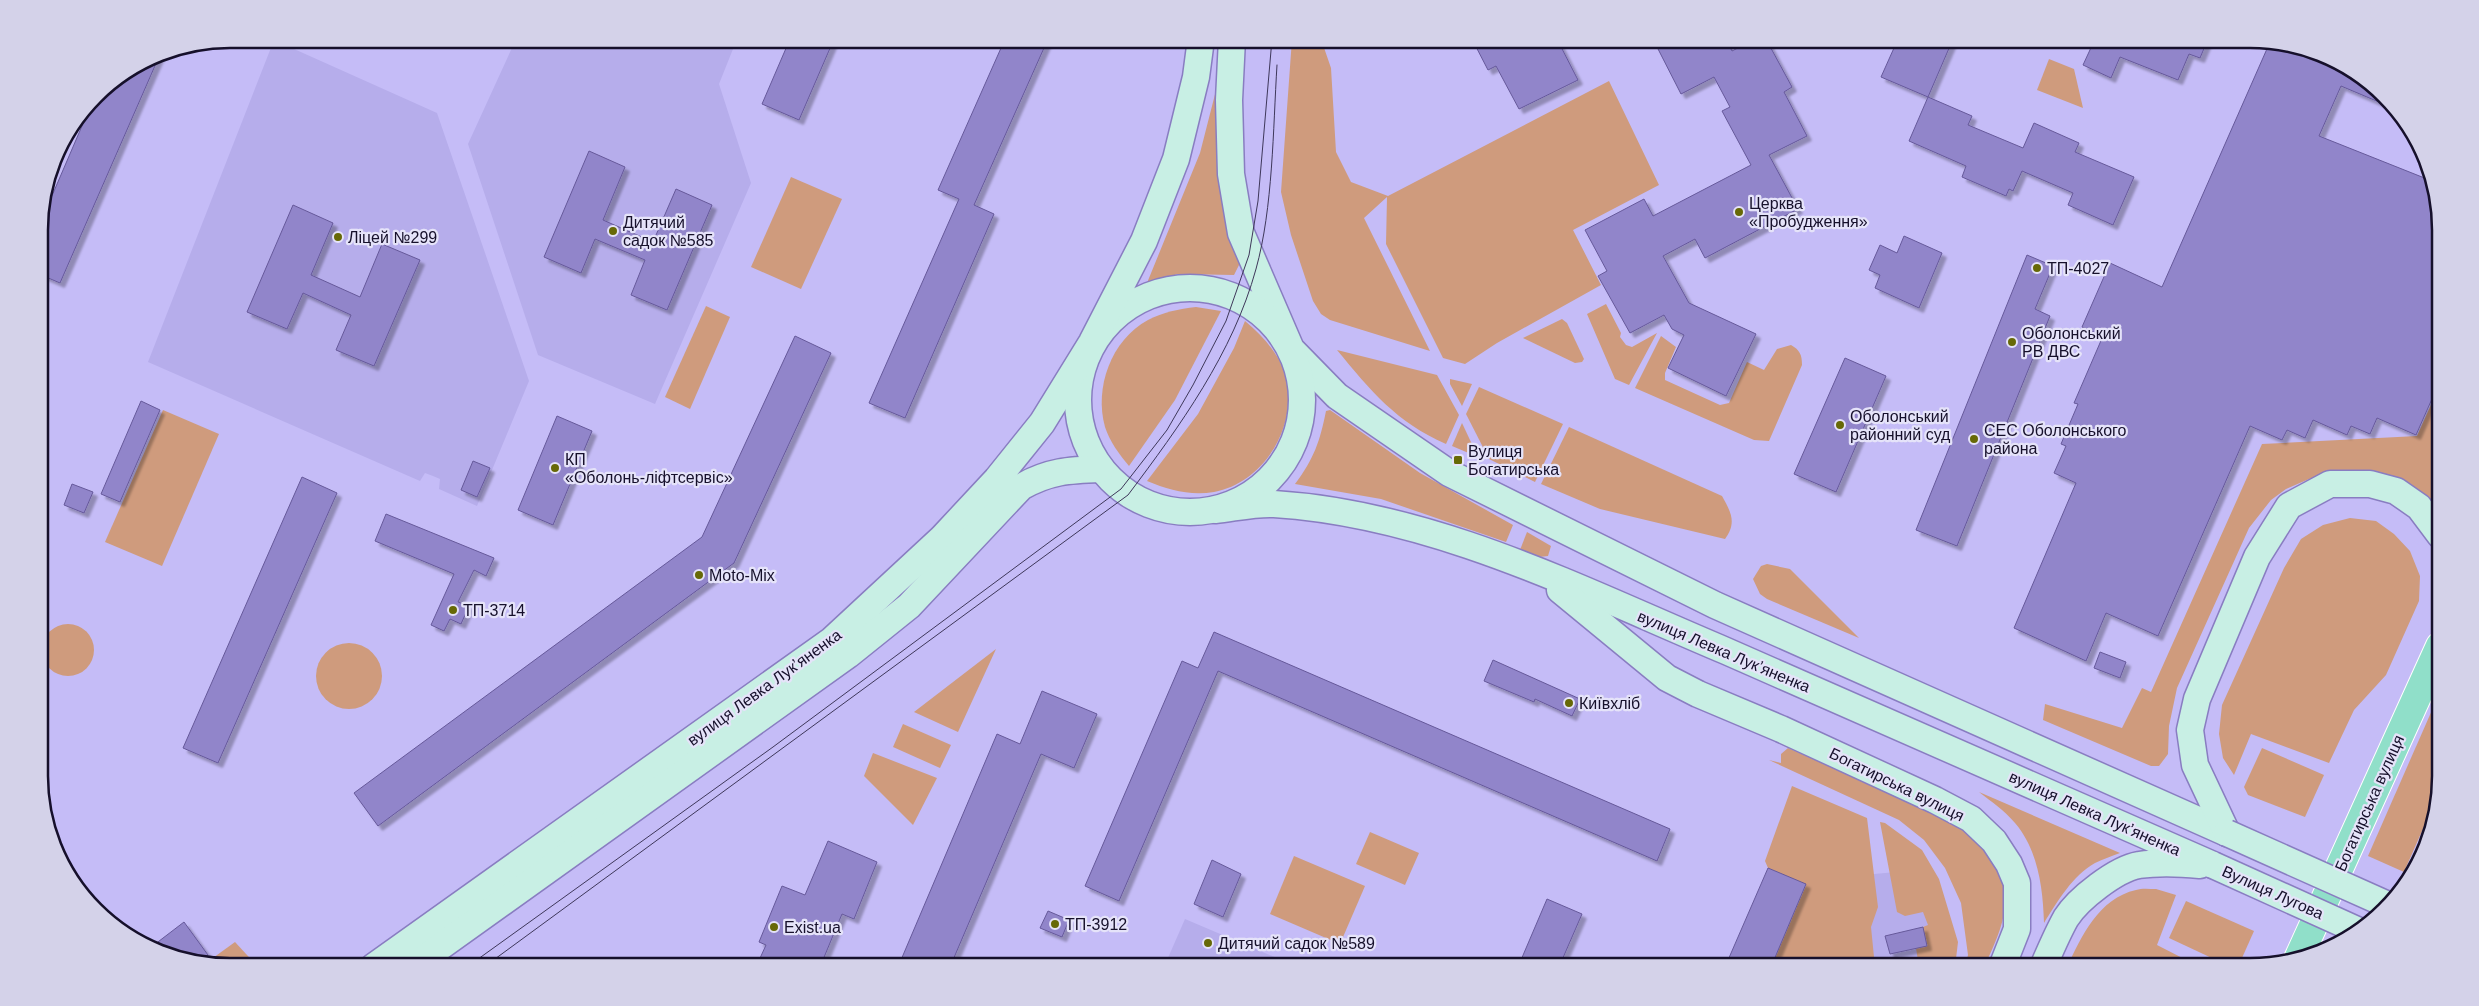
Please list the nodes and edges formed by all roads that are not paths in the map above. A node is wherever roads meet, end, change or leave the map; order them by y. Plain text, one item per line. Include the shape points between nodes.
1 (1199, 48) edge
2 (1232, 48) edge
3 (1092, 342) junction
4 (1291, 349) junction
5 (1101, 469) junction
6 (1216, 510) junction
7 (2432, 524) edge
8 (1536, 571) junction
9 (2432, 664) edge
10 (2227, 833) junction
11 (2213, 865) junction
12 (2381, 902) edge
13 (2352, 927) edge
14 (2302, 950) edge
15 (386, 958) edge
16 (425, 958) edge
17 (2006, 958) edge
18 (2047, 958) edge

1 - 3 main road via 1196,77 1176,159 1144,241
2 - 4 main road via 1231,174 1241,232
3 - 4 main road via 1113,317 1140,298 1171,288 1203,287 1244,301 1272,321
3 - 5 main road via 1080,374 1077,407 1084,440
3 - 15 main road, вулиця Левка Лукʼяненка via 1042,423 997,479 942,538 832,640
4 - 6 main road via 1302,381 1302,415 1293,448 1274,476 1247,498
4 - 10 main road via 1337,396 1449,474 1715,605
5 - 6 main road via 1128,495 1156,508 1185,513
5 - 16 main road, вулиця Левка Лукʼяненка via 1065,470 1040,476 1021,487 908,606 848,655
6 - 8 main road, вулиця Левка Лукʼяненка via 1271,504 1335,511 1427,531
7 - 10 main road via 2419,507 2396,491 2370,484 2330,484 2289,506 2256,557 2197,699 2190,730 2195,765
8 - 11 main road, вулиця Левка Лукʼяненка via 1905,728
8 - 17 main road, Богатирська вулиця via 1667,678 1971,819 1994,841 2017,883 2017,929
9 - 14 main road, Богатирська вулиця
10 - 12 main road, bridge
11 - 13 main road, Вулиця Лугова, bridge
11 - 18 main road via 2170,863 2138,865 2123,870 2090,892 2067,917

